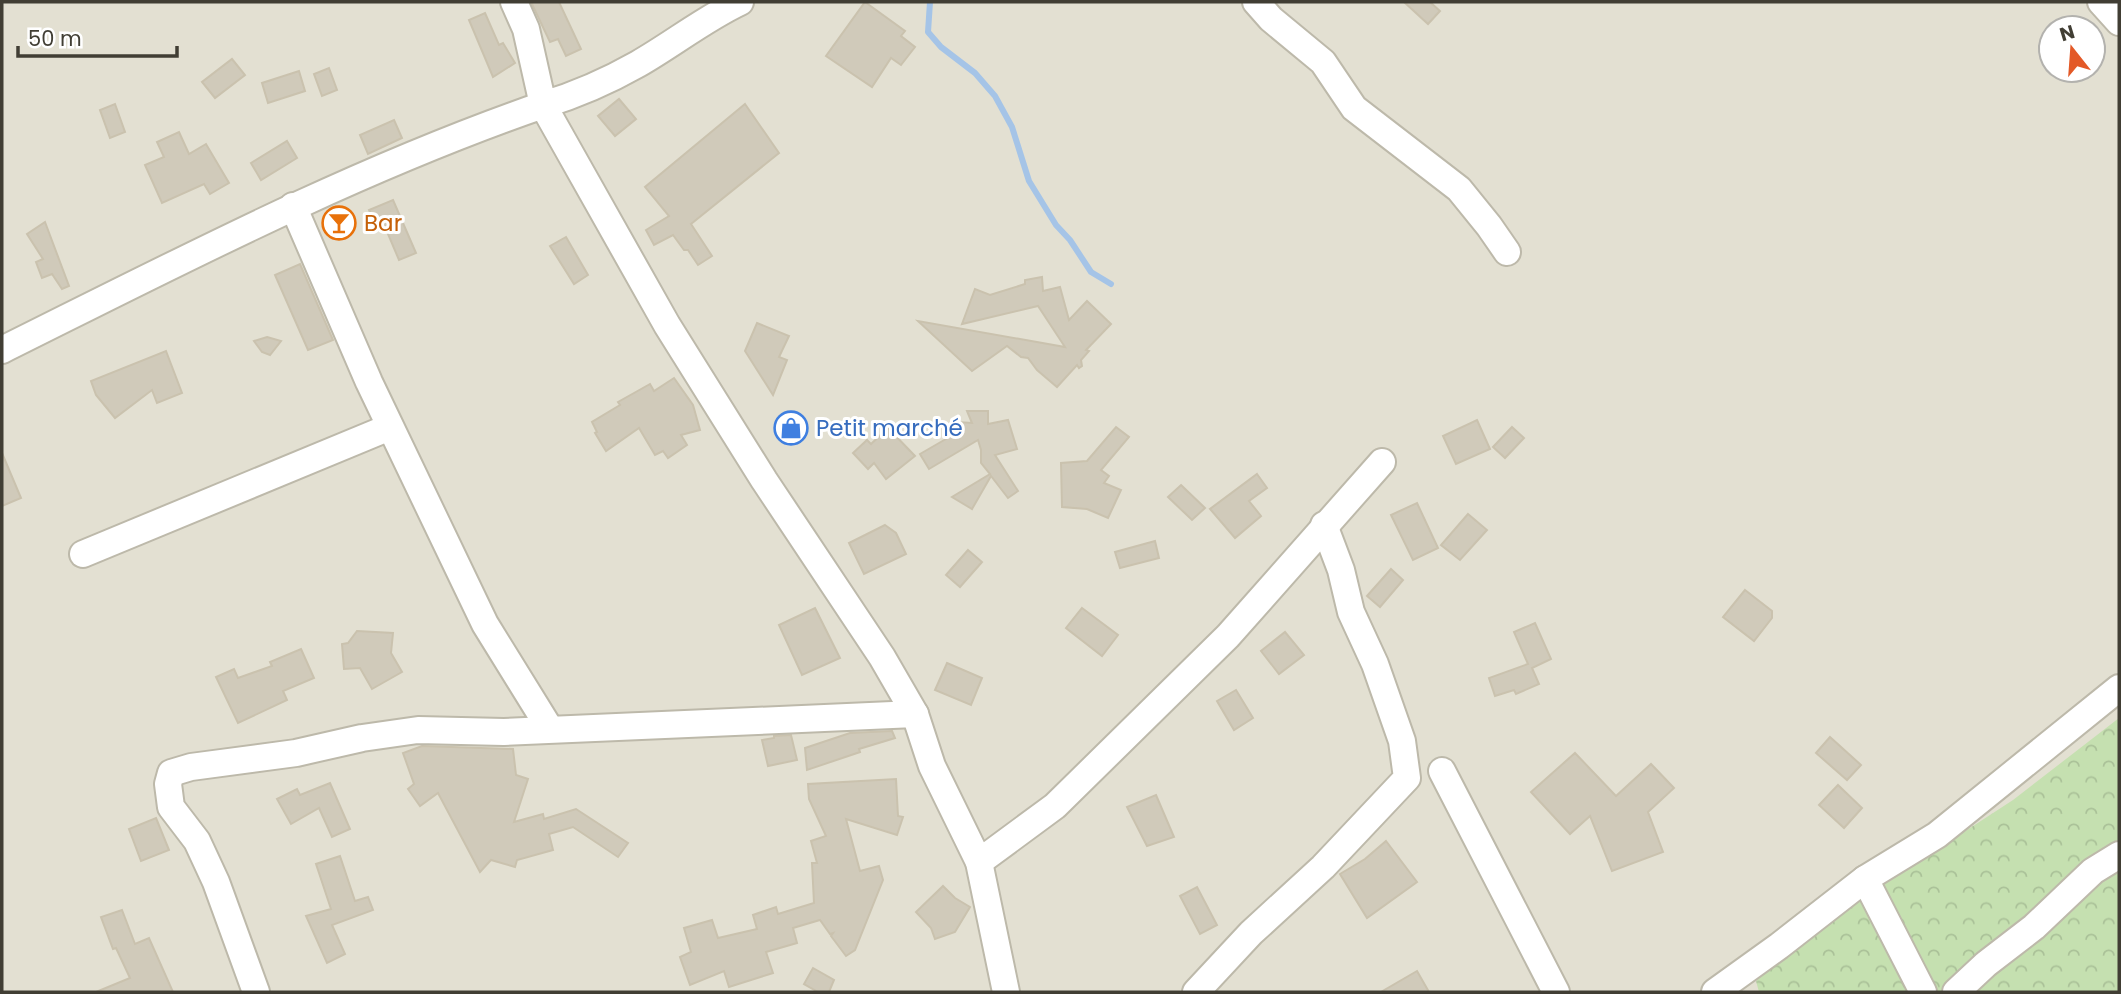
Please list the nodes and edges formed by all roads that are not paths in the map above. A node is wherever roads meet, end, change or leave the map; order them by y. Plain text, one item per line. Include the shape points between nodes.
1 (514, 2) edge
2 (740, 2) edge
3 (1256, 2) edge
4 (2101, 2) edge
5 (2119, 22) edge
6 (543, 105) junction
7 (293, 206) junction
8 (1507, 252) dead end
9 (2, 350) edge
10 (390, 427) junction
11 (1382, 461) dead end
12 (1324, 525) junction
13 (83, 554) dead end
14 (2119, 688) edge
15 (915, 714) junction
16 (550, 729) junction
17 (1442, 771) dead end
18 (2119, 855) edge
19 (979, 862) junction
20 (1865, 879) junction
21 (256, 992) edge
22 (1006, 992) edge
23 (1196, 992) edge
24 (1556, 992) edge
25 (1715, 992) edge
26 (1923, 992) edge
27 (1956, 992) edge

1 - 6 street via 526,29
2 - 6 street via 638,64 573,96
3 - 8 street via 1323,62 1354,108 1459,189
4 - 5 street
6 - 7 street via 468,131
6 - 15 street via 667,325
7 - 9 street
7 - 10 street
10 - 13 street
10 - 16 street via 485,624
11 - 12 street
12 - 19 street via 1228,636 1055,806
12 - 23 street via 1351,612 1402,741 1407,778
14 - 20 street via 1937,835
15 - 16 street
15 - 19 street via 932,766
16 - 21 street via 418,730 171,773 171,807 197,841 216,882
17 - 24 street
18 - 27 street via 2094,871
19 - 22 street
20 - 25 street
20 - 26 street

